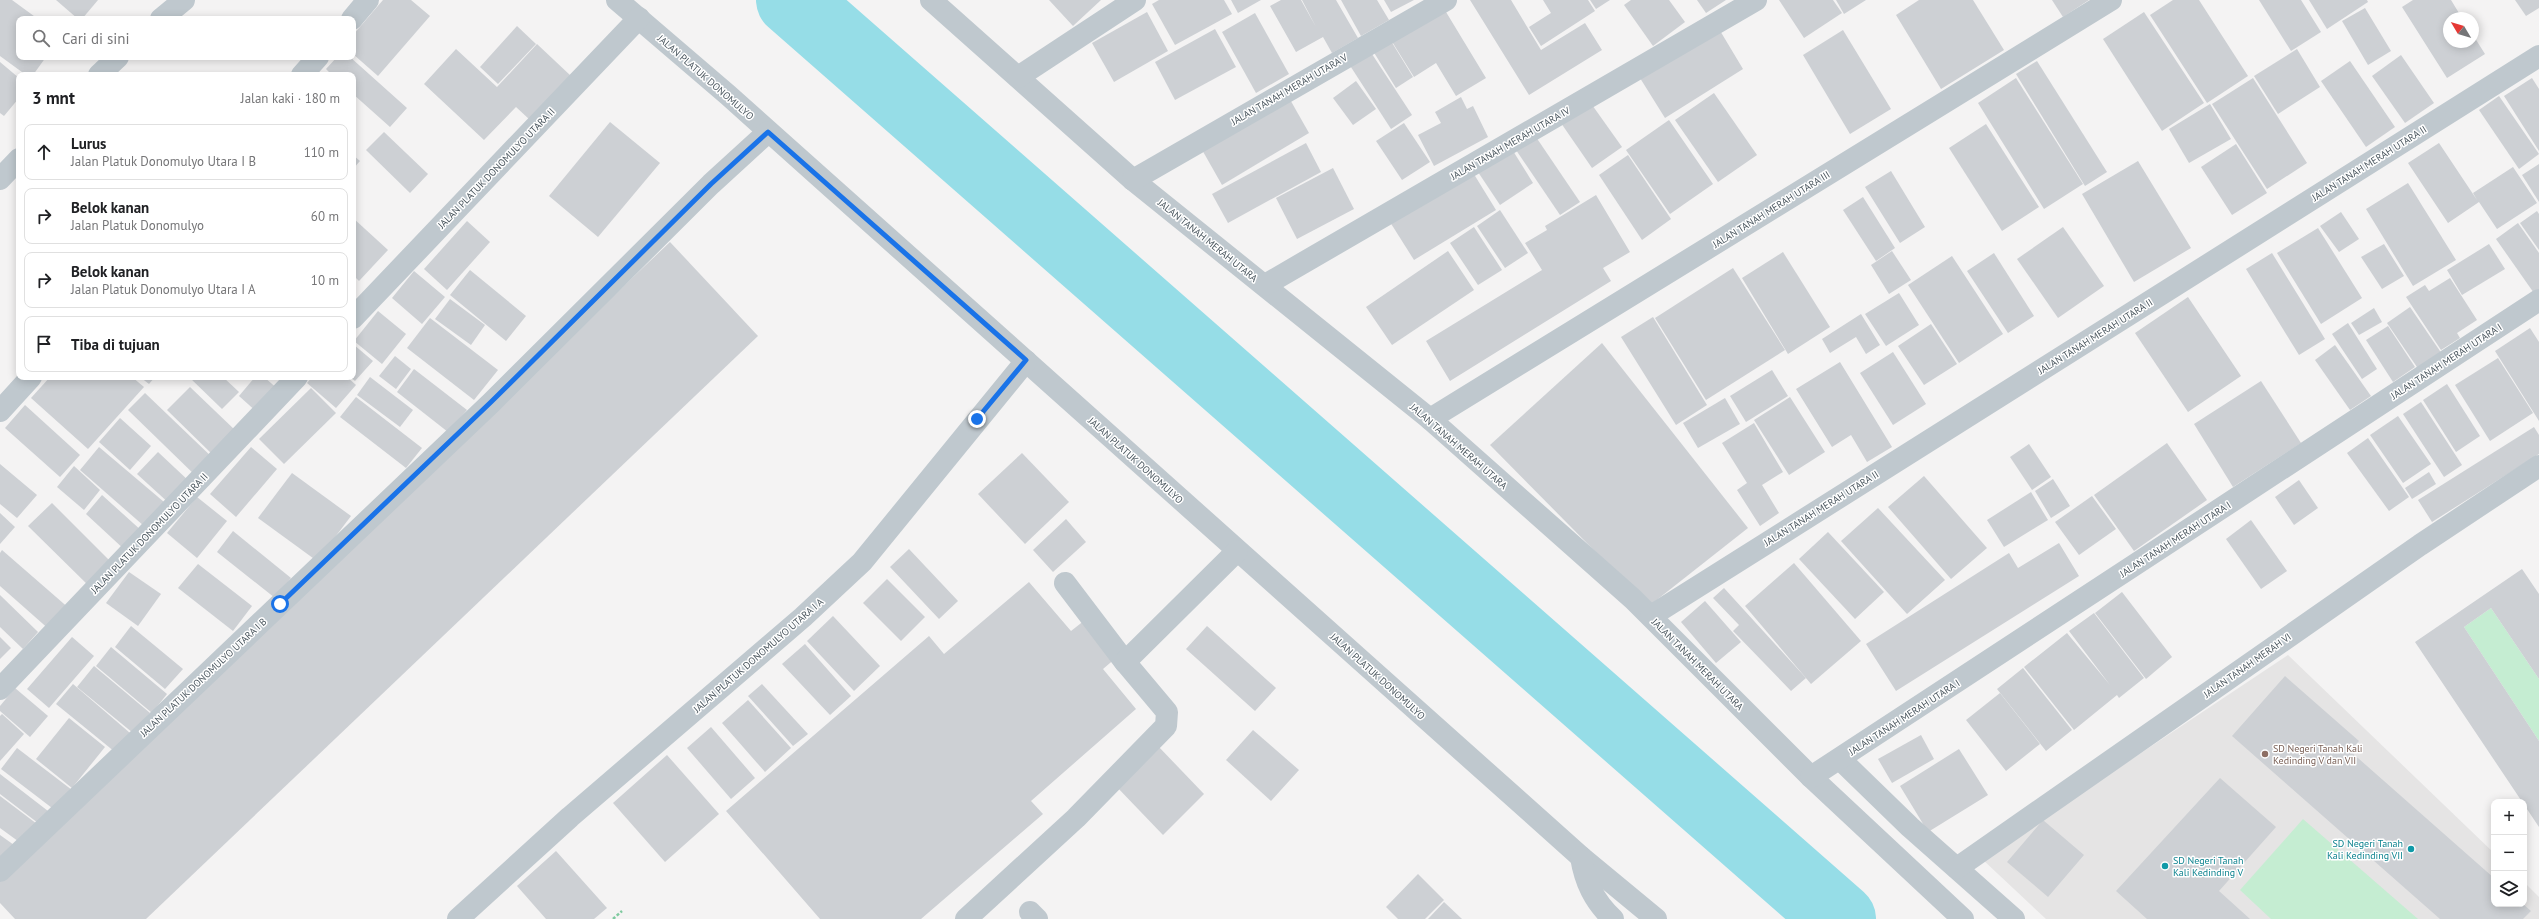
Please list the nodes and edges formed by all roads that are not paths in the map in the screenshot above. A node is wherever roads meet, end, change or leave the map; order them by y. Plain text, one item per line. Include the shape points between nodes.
1 (184, 0) edge
2 (368, 0) edge
3 (617, 0) edge
4 (931, 0) edge
5 (1135, 0) edge
6 (1446, 0) edge
7 (1756, 0) edge
8 (2112, 0) edge
9 (165, 16) edge
10 (355, 16) edge
11 (638, 18) junction
12 (2539, 56) edge
13 (115, 60) edge
14 (315, 60) edge
15 (101, 72) edge
16 (305, 72) edge
17 (1018, 77) junction
18 (768, 132) junction
19 (16, 162) edge
20 (0, 179) edge
21 (1133, 180) junction
22 (1265, 285) junction
23 (2539, 300) edge
24 (356, 315) edge
25 (1026, 360) junction
26 (28, 380) edge
27 (294, 380) edge
28 (0, 411) edge
29 (1430, 419) junction
30 (2539, 466) edge
31 (1237, 551) junction
32 (1065, 583) dead end
33 (1651, 616) junction
34 (1125, 662) junction
35 (0, 689) edge
36 (1840, 759) junction
37 (1811, 777) junction
38 (1581, 857) junction
39 (1957, 868) junction
40 (0, 871) edge
41 (458, 919) edge
42 (966, 919) edge
43 (1613, 919) edge
44 (1656, 919) edge
45 (1963, 919) edge
46 (2014, 919) edge

1 - 9 street
2 - 10 street
3 - 11 street, JALAN PLATUK DONOMULYO
4 - 17 street, JALAN TANAH MERAH UTARA
5 - 17 street
6 - 21 street, JALAN TANAH MERAH UTARA V
7 - 22 street, JALAN TANAH MERAH UTARA IV
8 - 29 street, JALAN TANAH MERAH UTARA III
11 - 18 street, JALAN PLATUK DONOMULYO
11 - 24 street, JALAN PLATUK DONOMULYO UTARA II
12 - 33 street, JALAN TANAH MERAH UTARA II
13 - 15 street
14 - 16 street
17 - 21 street, JALAN TANAH MERAH UTARA
18 - 25 street, JALAN PLATUK DONOMULYO
18 - 40 street, JALAN PLATUK DONOMULYO UTARA I B via 711,184 491,402
19 - 20 street
21 - 22 street, JALAN TANAH MERAH UTARA
22 - 29 street, JALAN TANAH MERAH UTARA
23 - 36 street, JALAN TANAH MERAH UTARA I
25 - 31 street, JALAN PLATUK DONOMULYO
25 - 41 street, JALAN PLATUK DONOMULYO UTARA I A via 862,562 803,618 570,817
26 - 28 street
27 - 35 street, JALAN PLATUK DONOMULYO UTARA II
29 - 33 street, JALAN TANAH MERAH UTARA
30 - 39 street, JALAN TANAH MERAH VI via 2420,545
31 - 34 street
31 - 38 street, JALAN PLATUK DONOMULYO
32 - 34 street
33 - 37 street, JALAN TANAH MERAH UTARA
34 - 42 street via 1167,712 1166,726 1076,818
36 - 37 street, JALAN TANAH MERAH UTARA I
36 - 39 street
37 - 45 street, JALAN TANAH MERAH UTARA
38 - 43 street via 1583,874 1598,905
38 - 44 street, JALAN PLATUK DONOMULYO
39 - 46 street

